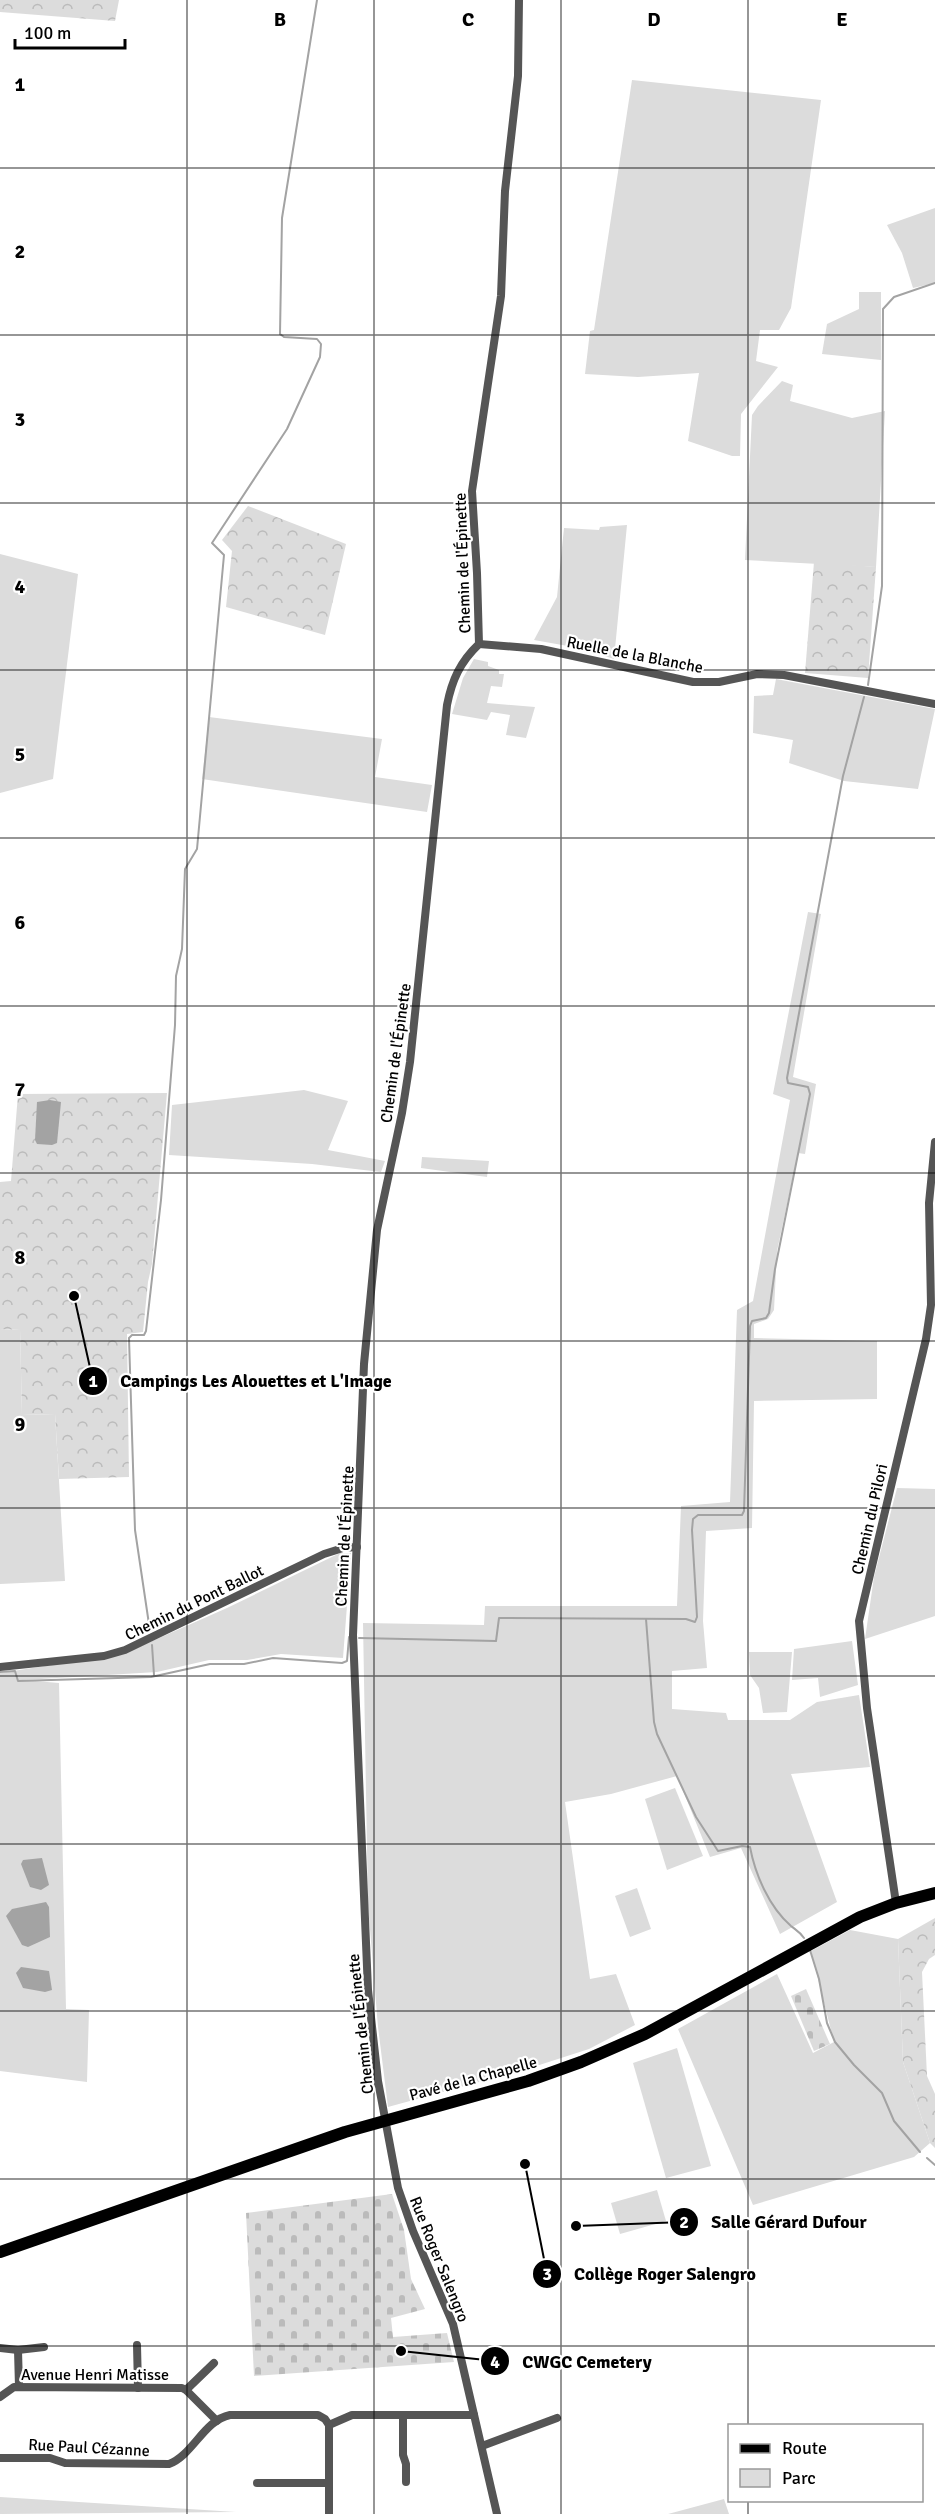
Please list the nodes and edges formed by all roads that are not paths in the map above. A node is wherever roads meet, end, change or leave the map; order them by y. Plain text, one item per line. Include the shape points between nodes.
1 (519, 0) edge
2 (479, 644) junction
3 (935, 704) edge
4 (935, 1142) edge
5 (357, 1547) junction
6 (0, 1667) edge
7 (935, 1893) edge
8 (896, 1903) junction
9 (385, 2119) junction
10 (0, 2252) edge
11 (137, 2345) dead end
12 (44, 2347) dead end
13 (0, 2348) edge
14 (18, 2350) junction
15 (214, 2363) dead end
16 (19, 2387) junction
17 (138, 2388) junction
18 (186, 2390) junction
19 (0, 2397) edge
20 (403, 2415) junction
21 (474, 2415) junction
22 (557, 2418) dead end
23 (217, 2421) junction
24 (329, 2425) junction
25 (482, 2446) junction
26 (0, 2458) edge
27 (406, 2482) dead end
28 (257, 2483) dead end
29 (329, 2483) junction
30 (329, 2514) edge
31 (497, 2514) edge

1 - 2 street, Chemin de l'Épinette via 518,76 505,191 501,296 471,498
2 - 3 street, Ruelle de la Blanche via 541,649 693,682 766,674
2 - 5 street, Chemin de l'Épinette via 460,664 447,705 410,1062 380,1210 369,1293
4 - 8 street, Chemin du Pilori via 929,1203 931,1305 926,1339 858,1622
5 - 6 street, Chemin du Pont Ballot via 324,1554 125,1650 97,1657
5 - 9 street, Chemin de l'Épinette via 353,1647 362,1895 370,2016
7 - 8 main road, Pavé de la Chapelle
8 - 9 main road, Pavé de la Chapelle via 834,1930 598,2056 528,2081
9 - 10 main road, Pavé de la Chapelle
9 - 21 street, Rue Roger Salengro via 401,2200 451,2317
11 - 17 street
12 - 14 street
13 - 14 street
14 - 16 street
15 - 18 street
16 - 17 street, Avenue Henri Matisse
16 - 19 street, Avenue Henri Matisse
17 - 18 street, Avenue Henri Matisse
18 - 23 street, Avenue Henri Matisse
20 - 21 street
20 - 24 street via 352,2415
20 - 27 street
21 - 25 street, Rue Roger Salengro
22 - 25 street
23 - 24 street via 230,2415 318,2415
23 - 26 street, Rue Paul Cézanne via 169,2463 65,2463 50,2458
24 - 29 street
25 - 31 street, Rue Roger Salengro
28 - 29 street
29 - 30 street

